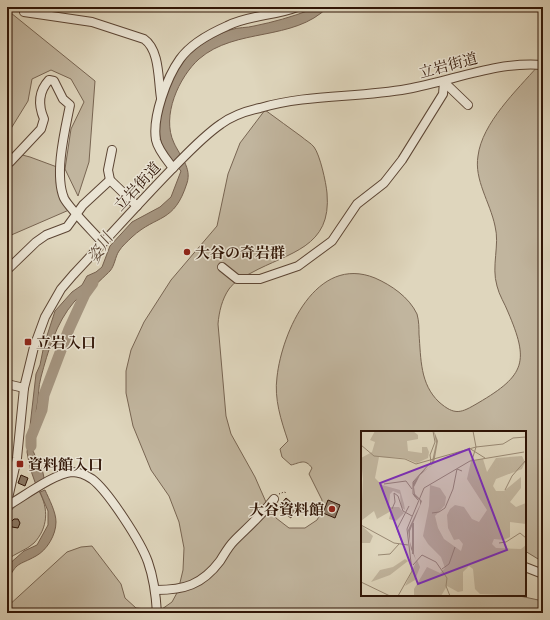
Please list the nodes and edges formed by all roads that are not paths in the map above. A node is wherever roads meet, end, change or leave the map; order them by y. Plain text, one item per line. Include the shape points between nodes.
1 (297, 7) edge
2 (24, 12) dead end
3 (543, 65) edge
4 (444, 82) junction
5 (161, 99) junction
6 (468, 105) dead end
7 (112, 150) dead end
8 (10, 162) dead end
9 (173, 168) junction
10 (110, 180) junction
11 (137, 206) junction
12 (77, 213) junction
13 (103, 243) junction
14 (222, 267) dead end
15 (7, 270) edge
16 (7, 304) edge
17 (7, 322) edge
18 (7, 384) edge
19 (24, 388) junction
20 (274, 499) dead end
21 (7, 503) edge
22 (7, 506) edge
23 (526, 568) edge
24 (543, 574) edge
25 (156, 590) junction
26 (157, 613) edge

1 - 5 street via 228,25 207,36 180,59
2 - 5 street via 92,22 144,38 154,51
3 - 4 street, 立岩街道 via 519,64 492,68
4 - 6 street
4 - 9 street, 立岩街道 via 403,90 281,102 237,115 221,124
4 - 14 street via 443,94 402,160 384,183 357,204 332,241 298,266 260,279 237,279
5 - 9 street via 156,115 156,140
7 - 10 street via 108,170
8 - 12 street via 41,128 44,120 40,110 40,97 49,80 54,81 70,105 61,157 62,182 64,198
9 - 11 street, 立岩街道
10 - 11 street
10 - 12 street
11 - 13 street, 立岩街道
12 - 13 street
12 - 15 street via 66,227 36,242
13 - 19 street, 立岩街道 via 61,289 45,317 34,347
16 - 17 street
18 - 19 street
19 - 21 street, 立岩街道 via 17,458
20 - 25 street via 203,579 174,590
22 - 25 street via 34,489 72,472 92,479 138,539
23 - 24 street
25 - 26 street

